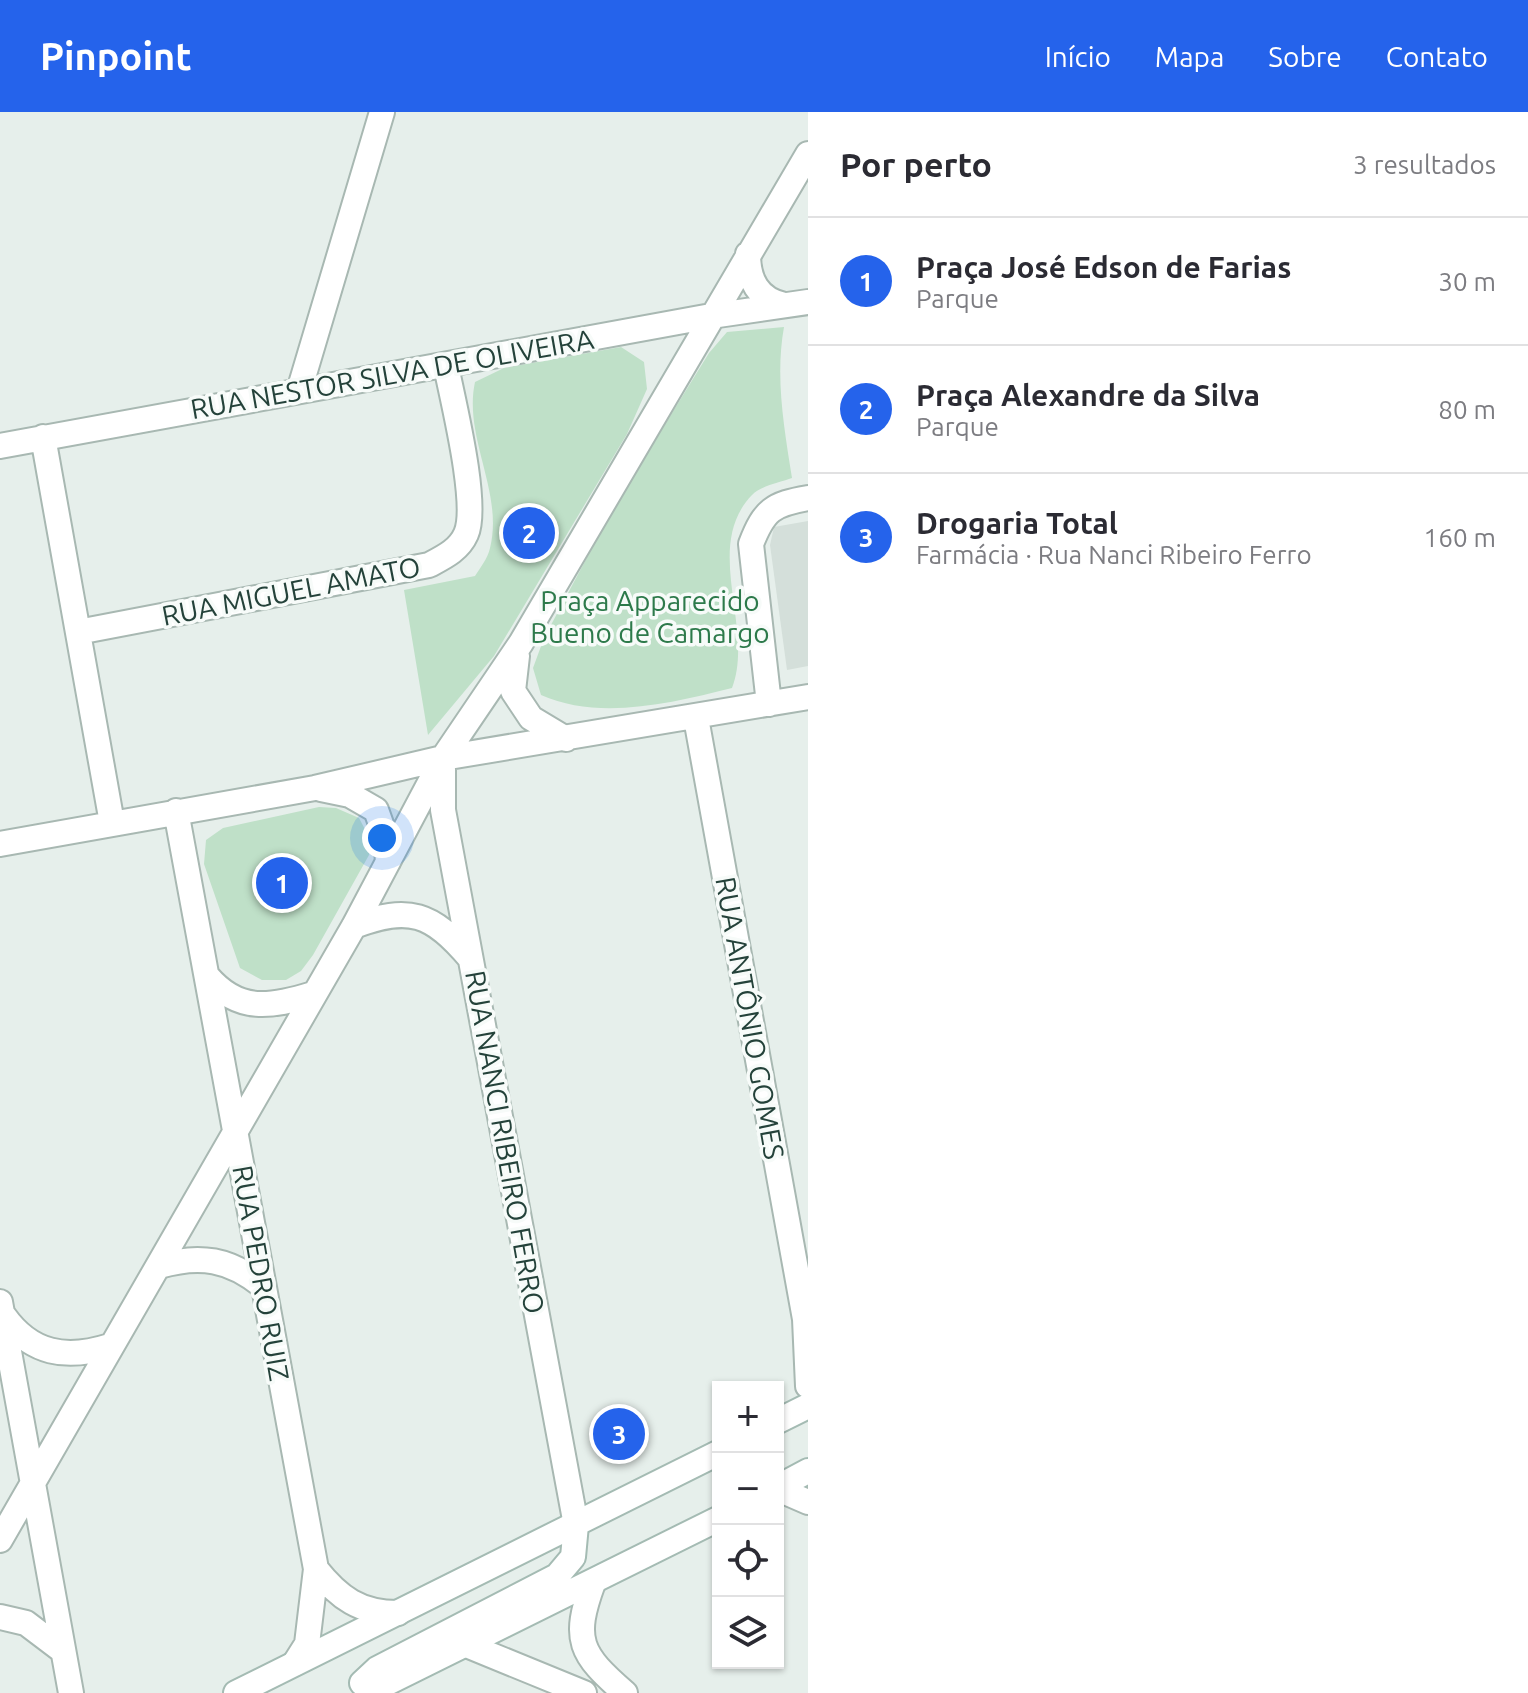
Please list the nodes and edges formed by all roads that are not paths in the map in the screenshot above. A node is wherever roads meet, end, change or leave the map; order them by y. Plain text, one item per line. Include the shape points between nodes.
1 (385, 112) edge
2 (808, 154) edge
3 (748, 254) junction
4 (796, 303) edge
5 (711, 316) junction
6 (446, 366) junction
7 (299, 391) junction
8 (43, 437) junction
9 (0, 446) edge
10 (808, 498) edge
11 (78, 632) junction
12 (521, 643) junction
13 (808, 697) edge
14 (769, 704) junction
15 (696, 718) junction
16 (566, 739) junction
17 (443, 758) junction
18 (315, 788) junction
19 (176, 811) junction
20 (112, 823) junction
21 (0, 844) edge
22 (388, 862) junction
23 (354, 926) junction
24 (472, 960) junction
25 (208, 977) junction
26 (313, 994) junction
27 (236, 1133) junction
28 (159, 1266) junction
29 (263, 1286) junction
30 (1, 1308) edge
31 (806, 1323) edge
32 (110, 1346) junction
33 (804, 1353) junction
34 (808, 1386) edge
35 (808, 1406) edge
36 (784, 1410) edge
37 (784, 1418) edge
38 (712, 1456) edge
39 (808, 1471) edge
40 (32, 1483) junction
41 (784, 1485) edge
42 (784, 1491) edge
43 (808, 1502) edge
44 (712, 1522) edge
45 (576, 1525) junction
46 (0, 1540) edge
47 (316, 1569) junction
48 (593, 1583) junction
49 (398, 1613) junction
50 (0, 1617) edge
51 (464, 1644) junction
52 (63, 1651) junction
53 (295, 1663) junction
54 (71, 1693) edge
55 (236, 1693) edge
56 (352, 1693) edge
57 (367, 1693) edge
58 (584, 1693) edge
59 (625, 1693) edge

1 - 7 street
2 - 3 street
3 - 4 street, RUA NESTOR SILVA DE OLIVEIRA via 756,289 769,302
3 - 5 street
4 - 5 street, RUA NESTOR SILVA DE OLIVEIRA
5 - 6 street, RUA NESTOR SILVA DE OLIVEIRA
5 - 12 street
6 - 7 street, RUA NESTOR SILVA DE OLIVEIRA
6 - 11 street, RUA MIGUEL AMATO via 470,503 468,531 456,549 429,565
7 - 8 street, RUA NESTOR SILVA DE OLIVEIRA
8 - 9 street, RUA NESTOR SILVA DE OLIVEIRA
8 - 11 street
10 - 14 street via 780,503 760,519 751,544
11 - 20 street
12 - 16 street via 513,691 531,718
12 - 17 street
13 - 14 street
14 - 15 street
15 - 16 street
15 - 31 street, RUA ANTÔNIO GOMES
16 - 17 street
17 - 18 street
17 - 22 street
17 - 24 street, RUA NANCI RIBEIRO FERRO via 443,810
18 - 19 street
18 - 22 street via 350,795 376,810
19 - 20 street
19 - 25 street, RUA PEDRO RUIZ
20 - 21 street
22 - 23 street
23 - 24 street via 398,913 420,917 438,925
23 - 26 street
24 - 45 street, RUA NANCI RIBEIRO FERRO
25 - 26 street via 227,998 253,1004 281,1004
25 - 27 street, RUA PEDRO RUIZ
26 - 27 street
27 - 28 street
27 - 29 street, RUA PEDRO RUIZ
28 - 29 street via 184,1259 229,1263
28 - 32 street
29 - 47 street, RUA PEDRO RUIZ
30 - 32 street via 28,1343 76,1353
30 - 40 street
31 - 33 street, RUA ANTÔNIO GOMES
32 - 40 street
33 - 34 street, RUA ANTÔNIO GOMES
33 - 36 street, RUA ANTÔNIO GOMES
35 - 37 street
38 - 45 street
39 - 41 street
40 - 46 street
40 - 52 street
42 - 43 street
44 - 48 street
45 - 49 street
45 - 56 street via 573,1557 557,1576 377,1669
47 - 49 street via 344,1600
47 - 53 street, RUA PEDRO RUIZ via 307,1644
48 - 51 street
48 - 59 street via 582,1612 582,1645 597,1669
49 - 53 street
50 - 52 street via 26,1623
51 - 57 street
51 - 58 street
52 - 54 street
53 - 55 street

